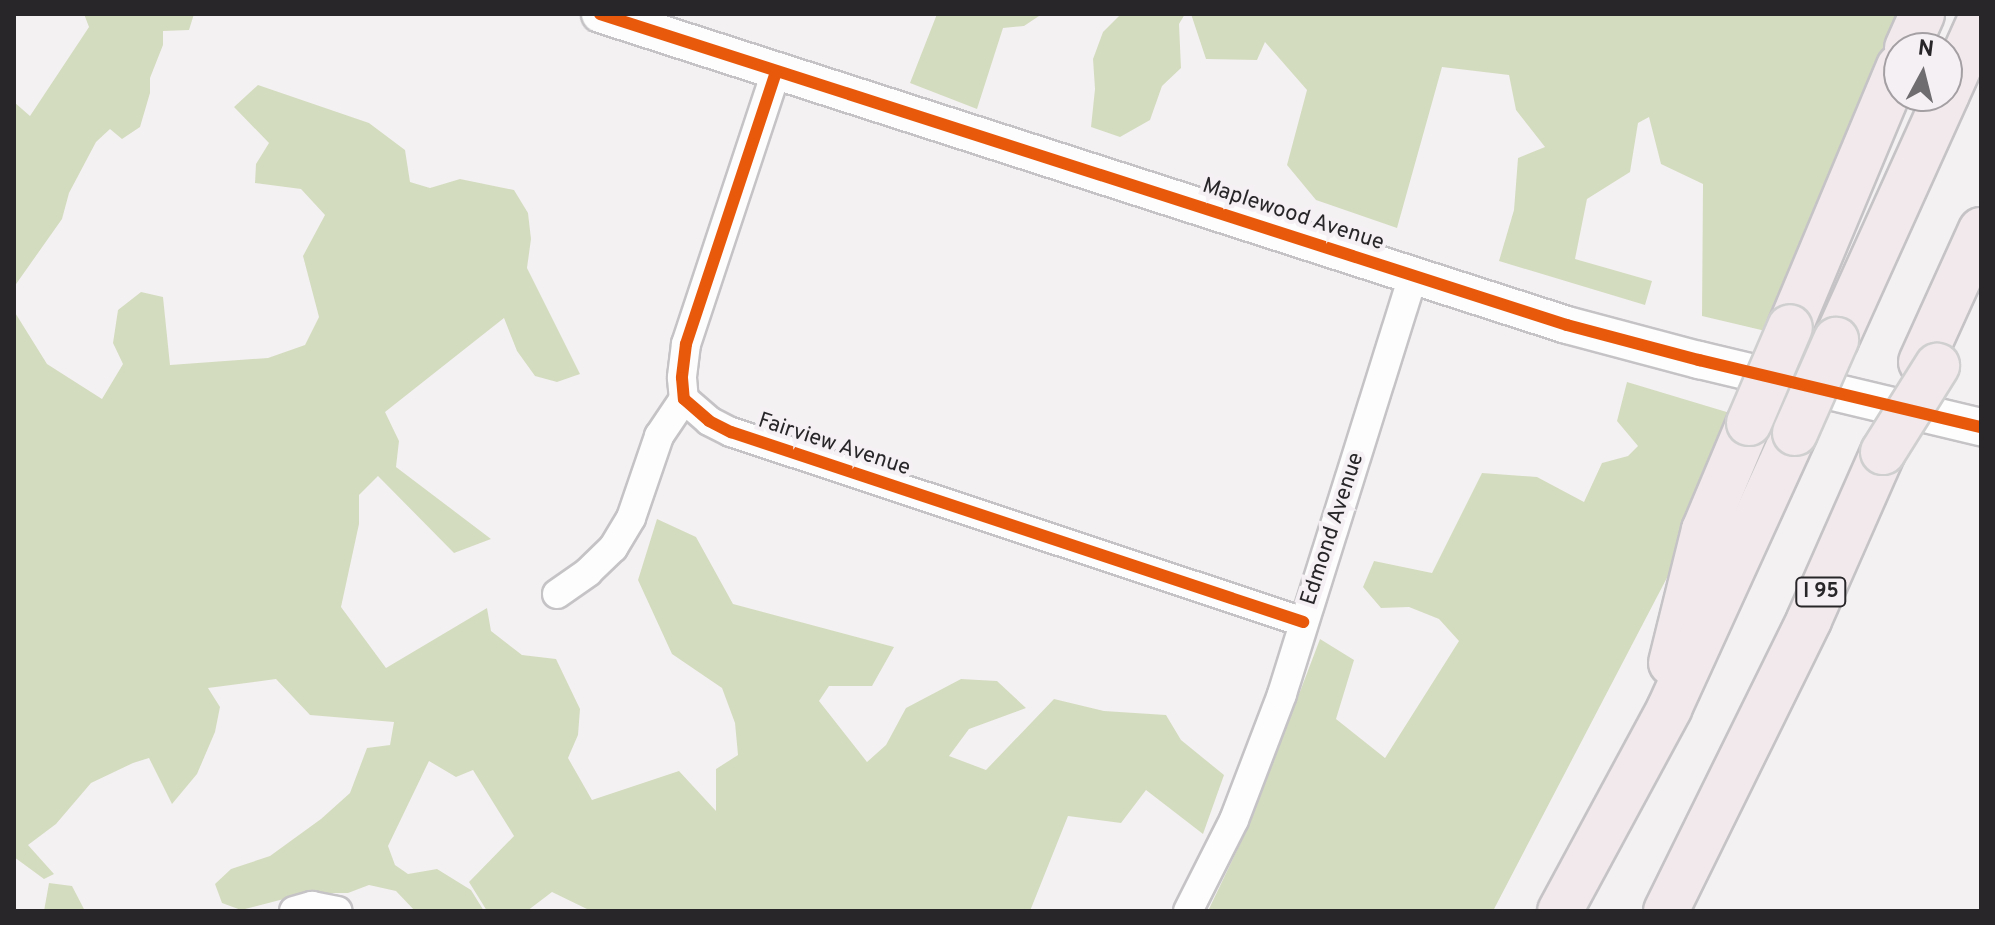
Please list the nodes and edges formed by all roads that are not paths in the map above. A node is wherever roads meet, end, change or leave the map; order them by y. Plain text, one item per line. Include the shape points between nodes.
1 (600, 14) edge
2 (1981, 18) edge
3 (1963, 59) edge
4 (776, 72) junction
5 (1883, 105) edge
6 (1939, 112) edge
7 (1981, 230) edge
8 (1413, 276) junction
9 (1981, 300) edge
10 (1929, 364) junction
11 (684, 399) junction
12 (1981, 427) edge
13 (557, 594) dead end
14 (1303, 622) junction
15 (1659, 728) junction
16 (1188, 911) edge
17 (1560, 911) edge
18 (1666, 911) edge

1 - 4 street, Maplewood Avenue
2 - 3 highway
4 - 8 street, Maplewood Avenue
4 - 11 street via 686,344
5 - 15 highway, bridge via 1704,530 1679,618
6 - 15 highway, bridge
7 - 10 highway, I 95
8 - 12 street, Maplewood Avenue via 1638,345
8 - 14 street, Edmond Avenue
9 - 10 highway
10 - 18 highway, I 95, bridge
11 - 13 street via 659,436 631,518 613,548
11 - 14 street, Fairview Avenue via 731,432
14 - 16 street, Edmond Avenue via 1234,820
15 - 17 highway

